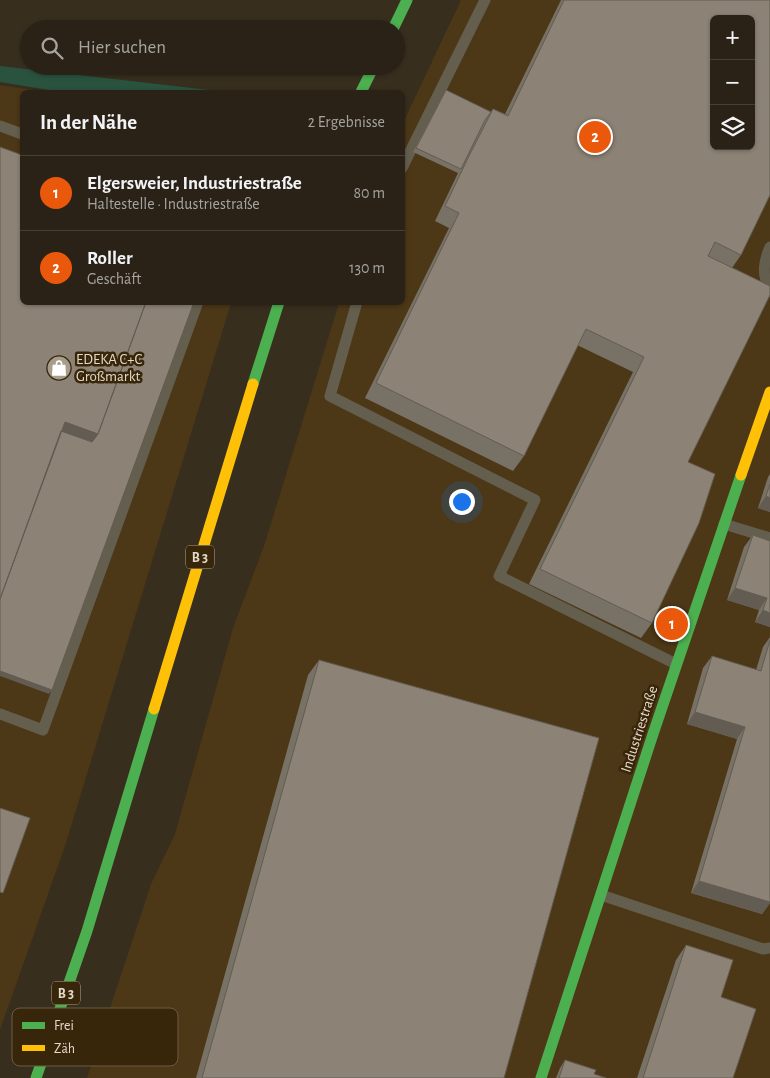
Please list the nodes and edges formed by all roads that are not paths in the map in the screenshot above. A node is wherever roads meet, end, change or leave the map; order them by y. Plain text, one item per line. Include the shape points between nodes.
1 (407, 0) edge
2 (485, 0) edge
3 (397, 20) edge
4 (370, 75) edge
5 (362, 90) edge
6 (0, 126) edge
7 (20, 133) edge
8 (405, 162) edge
9 (770, 247) edge
10 (770, 288) edge
11 (197, 305) edge
12 (278, 305) edge
13 (356, 305) edge
14 (770, 392) edge
15 (723, 523) junction
16 (770, 538) edge
17 (676, 664) junction
18 (0, 714) edge
19 (601, 895) junction
20 (770, 948) edge
21 (60, 1008) edge
22 (40, 1066) edge
23 (36, 1078) edge
24 (541, 1078) edge

1 - 3 main road
2 - 8 lane
4 - 5 main road
6 - 7 lane
9 - 10 lane via 764,260 765,281
11 - 18 lane via 43,730
12 - 21 main road, B 3 via 87,931
13 - 17 lane via 330,396 536,500 499,576
14 - 15 main road, Industriestraße
15 - 16 lane
15 - 17 main road, Industriestraße
17 - 19 main road, Industriestraße
19 - 20 lane via 763,949
19 - 24 main road, Industriestraße
22 - 23 main road, B 3

